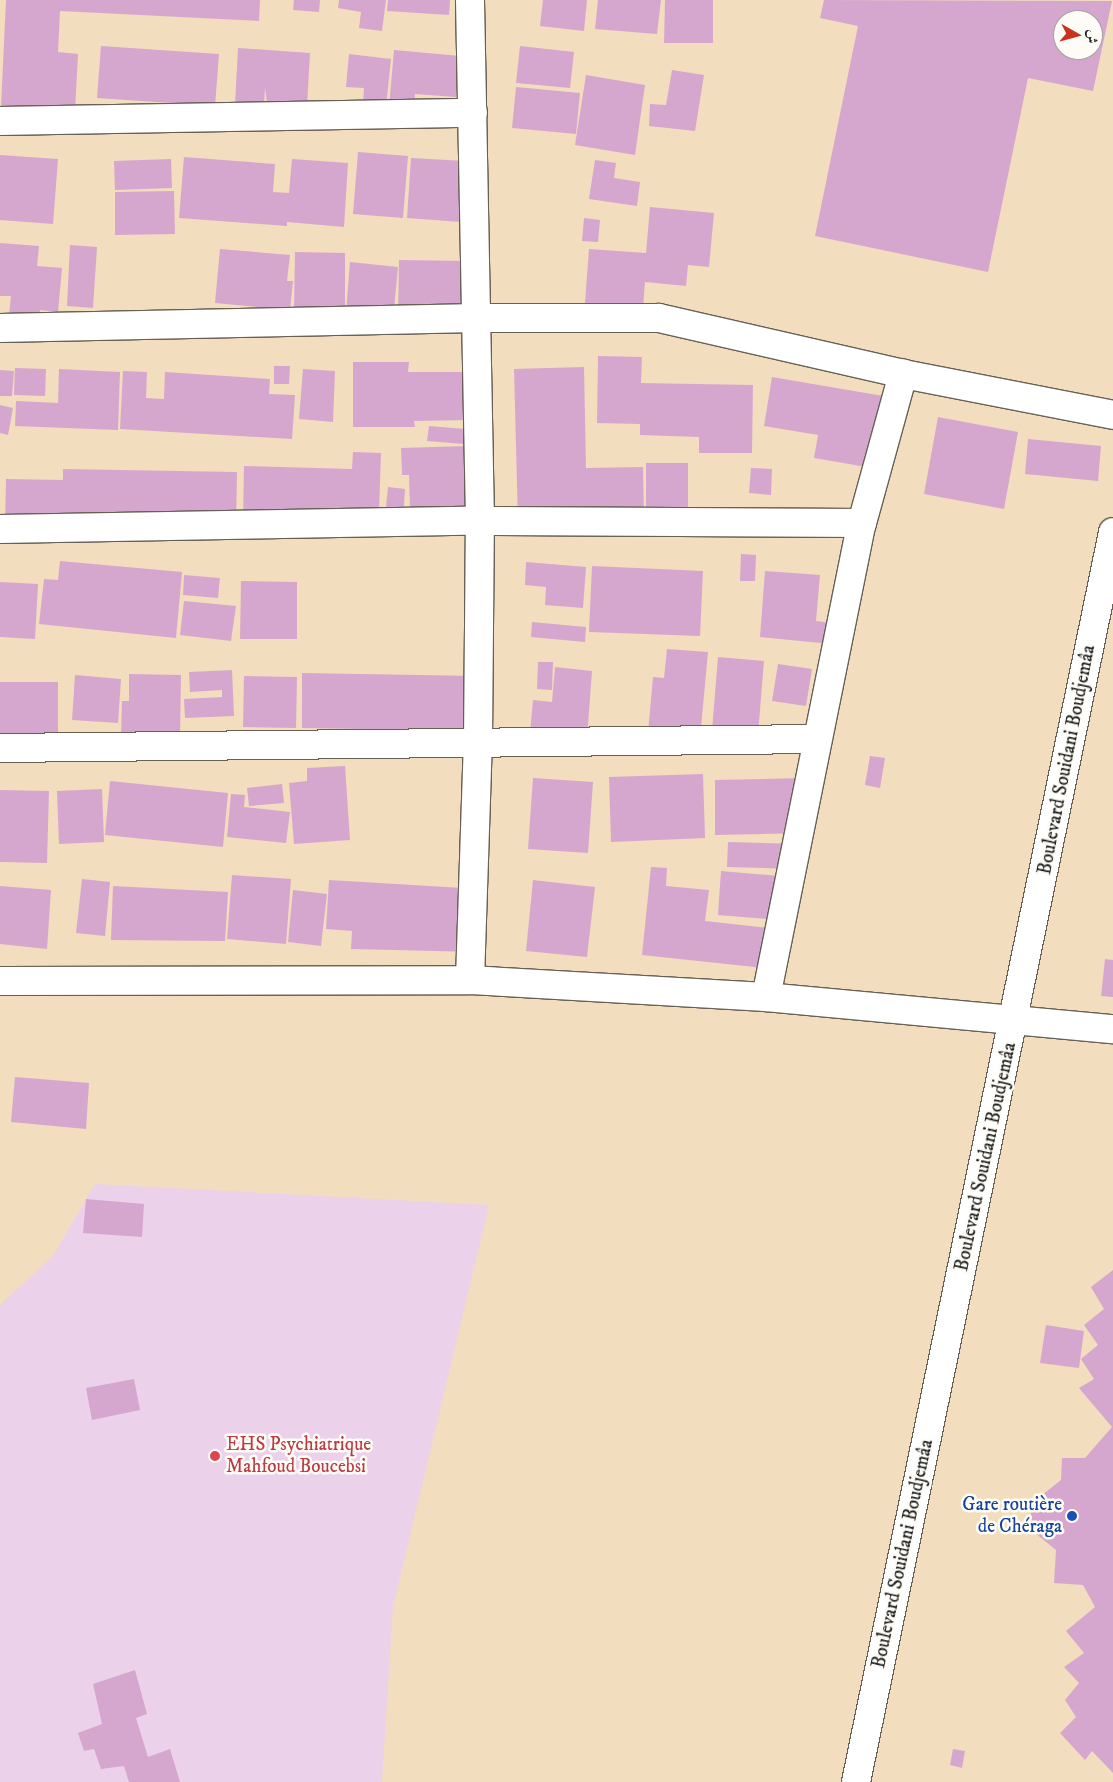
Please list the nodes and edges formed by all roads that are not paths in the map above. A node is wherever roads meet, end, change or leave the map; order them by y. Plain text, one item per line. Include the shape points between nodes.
1 (470, 0) edge
2 (473, 112) junction
3 (0, 121) edge
4 (478, 318) junction
5 (0, 328) edge
6 (902, 374) junction
7 (1113, 415) edge
8 (480, 521) junction
9 (862, 523) junction
10 (0, 529) edge
11 (1113, 532) edge
12 (816, 739) junction
13 (478, 741) junction
14 (0, 748) edge
15 (470, 980) junction
16 (0, 981) edge
17 (766, 997) junction
18 (1014, 1020) junction
19 (1113, 1029) edge
20 (856, 1782) edge

1 - 2 street
2 - 3 street
2 - 4 street
4 - 5 street
4 - 6 street via 659,318
4 - 8 street
6 - 7 street
6 - 9 street
8 - 9 street
8 - 10 street
8 - 13 street
9 - 12 street
11 - 18 street, Boulevard Souidani Boudjemâa
12 - 13 street
12 - 17 street
13 - 14 street
13 - 15 street
15 - 16 street
15 - 17 street
17 - 18 street
18 - 19 street
18 - 20 street, Boulevard Souidani Boudjemâa

